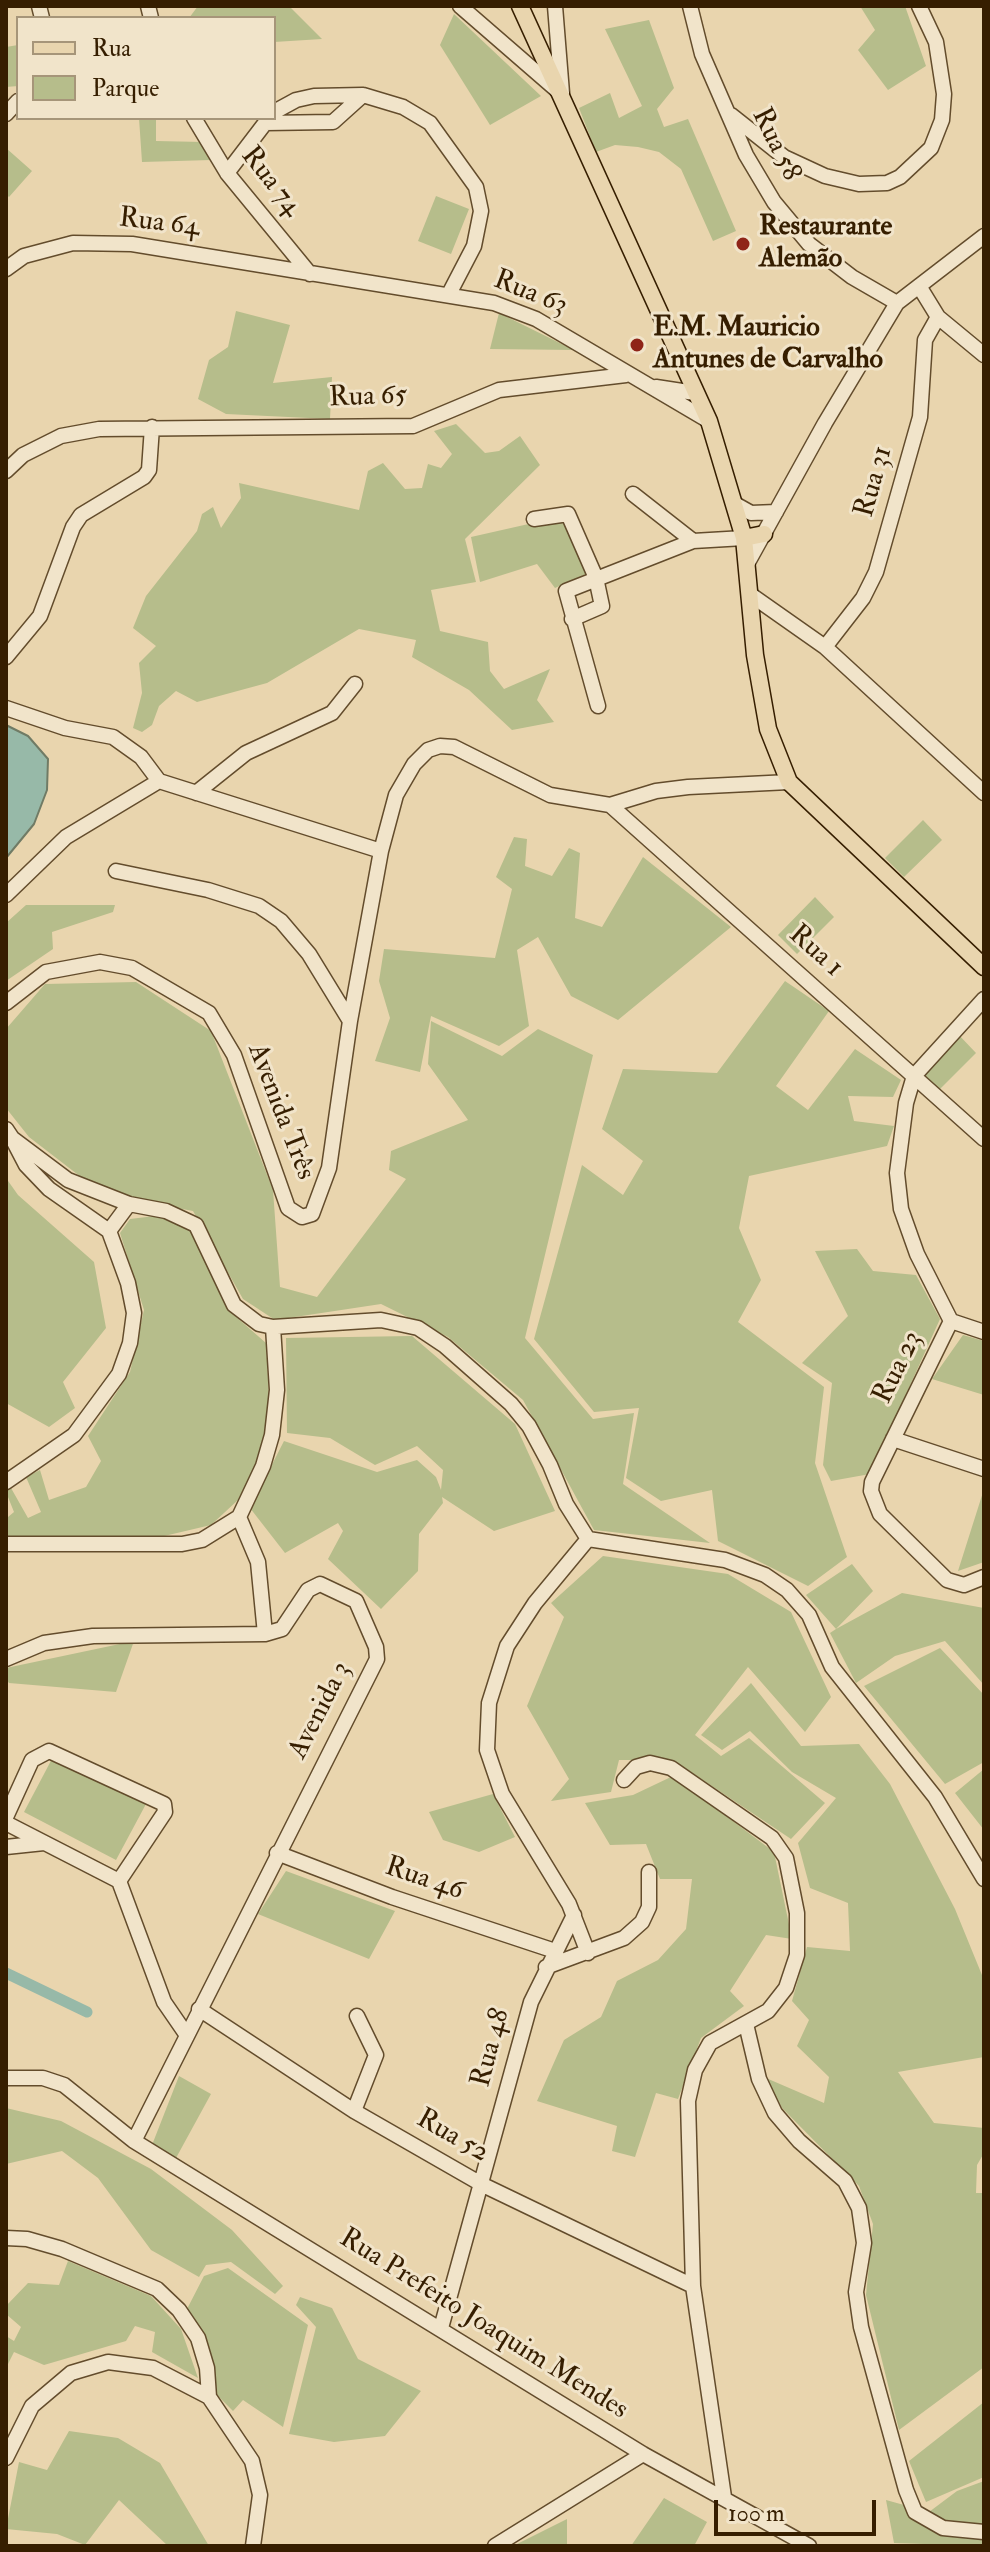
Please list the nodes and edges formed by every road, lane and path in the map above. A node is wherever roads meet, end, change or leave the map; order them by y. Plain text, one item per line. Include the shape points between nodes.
1 (460, 6) edge
2 (520, 6) edge
3 (555, 6) edge
4 (690, 6) edge
5 (919, 6) edge
6 (562, 94) junction
7 (363, 95) junction
8 (276, 113) edge
9 (731, 115) junction
10 (276, 118) edge
11 (195, 120) edge
12 (267, 120) edge
13 (227, 173) junction
14 (984, 236) edge
15 (6, 269) edge
16 (310, 274) junction
17 (919, 286) junction
18 (449, 294) junction
19 (897, 303) junction
20 (938, 317) junction
21 (984, 355) edge
22 (626, 375) junction
23 (648, 386) junction
24 (695, 393) junction
25 (709, 421) junction
26 (152, 427) junction
27 (6, 471) edge
28 (633, 494) dead end
29 (735, 504) junction
30 (776, 512) junction
31 (757, 514) junction
32 (534, 519) dead end
33 (765, 531) junction
34 (743, 535) junction
35 (693, 541) junction
36 (747, 564) junction
37 (596, 578) junction
38 (751, 595) junction
39 (572, 619) junction
40 (825, 647) junction
41 (6, 657) edge
42 (355, 684) dead end
43 (598, 706) dead end
44 (6, 708) edge
45 (159, 781) junction
46 (789, 782) junction
47 (196, 793) junction
48 (984, 793) edge
49 (610, 805) junction
50 (381, 851) junction
51 (116, 871) dead end
52 (6, 895) edge
53 (984, 967) edge
54 (984, 999) edge
55 (6, 1003) edge
56 (350, 1021) junction
57 (914, 1076) junction
58 (9, 1134) edge
59 (984, 1139) edge
60 (129, 1204) junction
61 (109, 1231) junction
62 (951, 1321) junction
63 (273, 1327) junction
64 (984, 1332) edge
65 (893, 1439) junction
66 (984, 1469) edge
67 (6, 1482) edge
68 (239, 1517) junction
69 (588, 1539) junction
70 (6, 1544) edge
71 (984, 1577) edge
72 (265, 1634) junction
73 (6, 1659) edge
74 (624, 1780) dead end
75 (6, 1820) edge
76 (44, 1843) junction
77 (6, 1847) edge
78 (277, 1853) junction
79 (649, 1872) dead end
80 (984, 1879) edge
81 (119, 1881) junction
82 (574, 1915) junction
83 (555, 1951) junction
84 (588, 1953) junction
85 (546, 1967) junction
86 (199, 2009) junction
87 (357, 2016) dead end
88 (746, 2024) junction
89 (186, 2034) junction
90 (6, 2078) edge
91 (354, 2111) junction
92 (134, 2141) junction
93 (483, 2185) junction
94 (6, 2238) edge
95 (693, 2286) junction
96 (441, 2328) junction
97 (209, 2397) junction
98 (643, 2454) junction
99 (6, 2458) edge
100 (724, 2497) junction
101 (984, 2532) edge
102 (253, 2546) edge
103 (495, 2546) edge
104 (809, 2546) edge

1 - 6 street
2 - 6 main road
3 - 6 street
4 - 9 street, Rua 58 via 702,54
5 - 9 street via 936,42 942,120 931,148 900,177 872,185 825,176 774,150
6 - 24 main road
7 - 8 street via 314,96
7 - 10 street via 333,122
7 - 18 street via 403,107 430,123 476,187 481,211 474,246
9 - 19 street, Rua 58 via 746,155 774,202 809,244
11 - 13 street, Rua 74
12 - 13 street
13 - 16 street, Rua 74
14 - 17 street
15 - 16 street, Rua 64 via 24,256 73,243 132,244
16 - 18 street, Rua 63
17 - 19 street
17 - 20 street
18 - 22 street, Rua 63 via 536,319
19 - 30 street
20 - 21 street
20 - 40 street, Rua 31 via 925,340 920,417 876,572
22 - 23 street, Rua 63
22 - 26 street, Rua 65 via 499,390 413,426
23 - 24 street
23 - 25 street, Rua 63
24 - 25 main road
25 - 29 main road
26 - 27 street, Rua 65 via 61,436 23,455
26 - 41 street via 149,470 81,515 40,616
28 - 35 street
29 - 31 street
29 - 34 main road
30 - 31 street
30 - 33 street
31 - 33 street via 765,519
31 - 34 main road via 746,521
32 - 37 street via 568,514
33 - 34 main road
33 - 36 street
34 - 35 street
34 - 36 main road
35 - 37 street
36 - 38 main road
37 - 39 street via 602,606
37 - 39 street via 565,593
38 - 40 street
38 - 46 main road via 768,729
39 - 43 street
40 - 48 street
42 - 47 street via 332,713 246,753
44 - 45 street via 113,737 141,757
45 - 47 street
45 - 52 street via 66,837
46 - 49 street via 656,791
46 - 53 main road
47 - 50 street
49 - 50 street, Avenida Três via 550,795 454,747 440,746 414,764 396,795
49 - 57 street, Rua 1
50 - 56 street, Avenida Três
51 - 56 street via 259,906 281,921 309,954
54 - 57 street, Rua 23
55 - 56 street, Avenida Três via 46,972 100,962 132,968 209,1013 234,1055 288,1208 302,1217 312,1214 329,1168
57 - 59 street, Rua 1
57 - 62 street, Rua 23 via 897,1173 901,1209
58 - 60 street via 68,1180
58 - 61 street via 26,1165 49,1189
60 - 61 street
60 - 63 street via 166,1211 196,1225 234,1305 259,1324
61 - 67 street via 134,1313 119,1374 74,1435
62 - 64 street
62 - 65 street, Rua 23
63 - 68 street via 277,1390 272,1435
63 - 69 street via 381,1320 418,1328 436,1340 529,1426
65 - 66 street
65 - 71 street, Rua 23 via 872,1482 880,1514 947,1580 964,1585
68 - 70 street via 202,1540 182,1544
68 - 72 street via 258,1562
69 - 80 street via 725,1560 787,1590 809,1615 837,1675 935,1797
69 - 82 street via 507,1646 488,1719 487,1750 502,1794
72 - 73 street via 93,1636 44,1643
72 - 78 street, Avenida 3 via 282,1629 308,1590 320,1584 356,1601 377,1659
74 - 88 street via 636,1767 650,1763 671,1768 772,1838 786,1858 797,1913 797,1955 786,1988 768,2011
75 - 76 street
75 - 81 street via 32,1760 49,1751 164,1804 165,1812
76 - 77 street
76 - 81 street
78 - 83 street, Rua 46
78 - 86 street, Avenida 3
79 - 84 street via 649,1907 642,1922 624,1938
81 - 89 street via 153,1978
82 - 83 street, Rua 48
82 - 84 street
83 - 85 street, Rua 48
84 - 85 street
85 - 93 street, Rua 48 via 531,2002
86 - 89 street, Avenida 3
86 - 91 street, Rua 52
87 - 91 street via 376,2055
88 - 95 street via 710,2043 690,2083 686,2142
88 - 101 street via 759,2079 775,2113 854,2196 864,2243 856,2292 861,2327 915,2512 943,2528
89 - 92 street, Avenida 3
90 - 92 street, Rua Prefeito Joaquim Mendes via 43,2078 64,2085
91 - 93 street, Rua 52
92 - 96 street, Rua Prefeito Joaquim Mendes
93 - 95 street, Rua 52
93 - 96 street, Rua 48
94 - 97 street via 62,2249 157,2289 198,2338
95 - 100 street
96 - 98 street, Rua Prefeito Joaquim Mendes
97 - 99 street via 153,2368 129,2362 84,2369 71,2373 32,2406
97 - 102 street via 252,2461 260,2495
98 - 100 street, Rua Prefeito Joaquim Mendes
98 - 103 street
100 - 104 street, Rua Prefeito Joaquim Mendes

